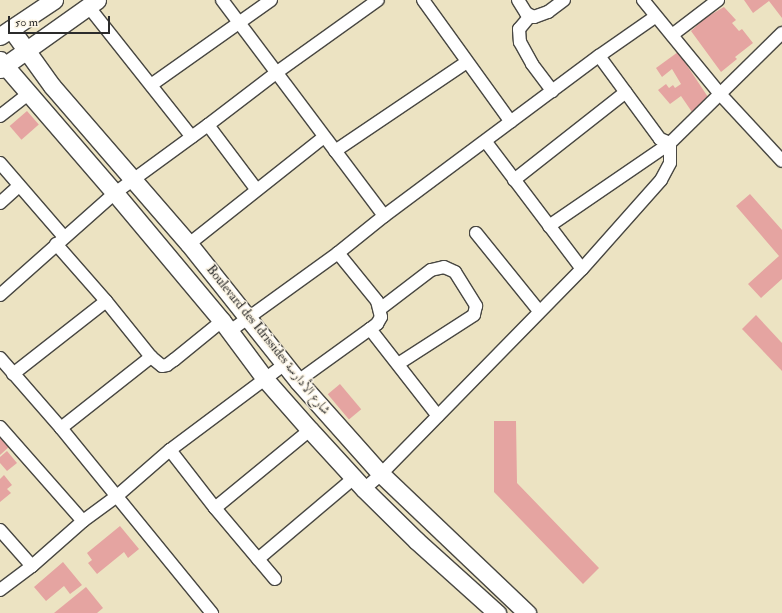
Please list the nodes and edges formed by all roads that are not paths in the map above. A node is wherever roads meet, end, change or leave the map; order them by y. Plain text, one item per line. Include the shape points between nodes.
1 (54, 0) edge
2 (222, 0) edge
3 (271, 0) edge
4 (378, 0) edge
5 (423, 0) edge
6 (518, 0) edge
7 (564, 0) edge
8 (643, 0) edge
9 (718, 0) edge
10 (93, 3) edge
11 (530, 16) junction
12 (655, 17) junction
13 (238, 23) junction
14 (5, 32) edge
15 (782, 33) edge
16 (672, 36) junction
17 (27, 51) junction
18 (599, 56) junction
19 (467, 62) junction
20 (2, 65) edge
21 (276, 73) junction
22 (151, 85) junction
23 (552, 91) junction
24 (626, 92) junction
25 (29, 93) junction
26 (720, 94) junction
27 (0, 116) edge
28 (511, 122) junction
29 (208, 125) junction
30 (192, 137) junction
31 (324, 137) junction
32 (486, 142) junction
33 (670, 143) junction
34 (335, 151) junction
35 (782, 161) edge
36 (0, 163) edge
37 (133, 179) junction
38 (514, 180) junction
39 (19, 186) junction
40 (256, 189) junction
41 (115, 193) junction
42 (0, 203) edge
43 (384, 216) junction
44 (549, 226) junction
45 (476, 233) dead end
46 (60, 241) junction
47 (189, 244) junction
48 (338, 253) junction
49 (582, 269) junction
50 (0, 295) edge
51 (106, 302) junction
52 (380, 309) junction
53 (539, 311) junction
54 (248, 318) junction
55 (226, 326) junction
56 (370, 329) junction
57 (151, 357) junction
58 (0, 358) edge
59 (285, 364) junction
60 (398, 364) junction
61 (13, 374) junction
62 (265, 379) junction
63 (298, 381) junction
64 (438, 416) junction
65 (0, 427) edge
66 (61, 428) junction
67 (310, 430) junction
68 (170, 450) junction
69 (381, 474) junction
70 (359, 483) junction
71 (117, 496) junction
72 (215, 508) junction
73 (83, 521) junction
74 (0, 530) edge
75 (258, 559) junction
76 (32, 566) junction
77 (275, 579) dead end
78 (0, 590) edge
79 (212, 613) edge
80 (497, 613) edge
81 (527, 613) edge

1 - 14 street
2 - 13 street
3 - 13 street
4 - 21 street
5 - 19 street
6 - 11 street
7 - 11 street via 548,12
8 - 12 street
9 - 16 street
10 - 17 street
10 - 22 street
11 - 23 street via 519,29 520,42
12 - 16 street
12 - 18 street
13 - 21 street
13 - 22 street
14 - 17 street, Boulevard des Idrissides شارع الأدارسة
15 - 26 street
16 - 26 street
17 - 20 street
17 - 37 street, Boulevard des Idrissides شارع الأدارسة via 52,86
18 - 23 street
18 - 24 street
19 - 28 street
19 - 34 street
20 - 25 street, Boulevard des Idrissides شارع الأدارسة
21 - 29 street
21 - 31 street
22 - 30 street
23 - 28 street
24 - 33 street via 660,139
24 - 38 street
25 - 27 street
25 - 41 street, Boulevard des Idrissides شارع الأدارسة
26 - 33 street
26 - 35 street
28 - 32 street
29 - 30 street
29 - 40 street
30 - 37 street
31 - 34 street
31 - 40 street
32 - 38 street
32 - 43 street
33 - 44 street
33 - 49 street via 670,163 661,180
34 - 43 street
36 - 39 street
37 - 41 street
37 - 47 street, Boulevard des Idrissides شارع الأدارسة
38 - 44 street
39 - 42 street
39 - 46 street
40 - 47 street
41 - 46 street
41 - 55 street, Boulevard des Idrissides شارع الأدارسة
43 - 48 street
44 - 49 street
45 - 53 street
46 - 50 street
46 - 51 street
47 - 54 street, Boulevard des Idrissides شارع الأدارسة
48 - 52 street via 377,301
48 - 54 street
49 - 53 street
51 - 57 street
51 - 61 street
52 - 56 street via 381,317
52 - 60 street via 430,270 444,267 455,272 476,306 474,315
53 - 64 street
54 - 55 street
54 - 59 street, Boulevard des Idrissides شارع الأدارسة
55 - 57 street via 167,365 162,366
55 - 62 street, Boulevard des Idrissides شارع الأدارسة
56 - 60 street
56 - 63 street
57 - 66 street
58 - 61 street
59 - 62 street
59 - 63 street, Boulevard des Idrissides شارع الأدارسة
60 - 64 street
61 - 66 street
62 - 67 street, Boulevard des Idrissides شارع الأدارسة
62 - 68 street
63 - 69 street, Boulevard des Idrissides شارع الأدارسة
64 - 69 street
65 - 73 street
66 - 71 street
67 - 70 street, Boulevard des Idrissides شارع الأدارسة
67 - 72 street
68 - 71 street
68 - 72 street
69 - 70 street
69 - 81 street, Boulevard des Idrissides شارع الأدارسة
70 - 75 street
70 - 80 street, Boulevard des Idrissides شارع الأدارسة via 417,541
71 - 73 street
71 - 79 street
72 - 75 street
73 - 76 street
74 - 76 street
75 - 77 street
76 - 78 street

